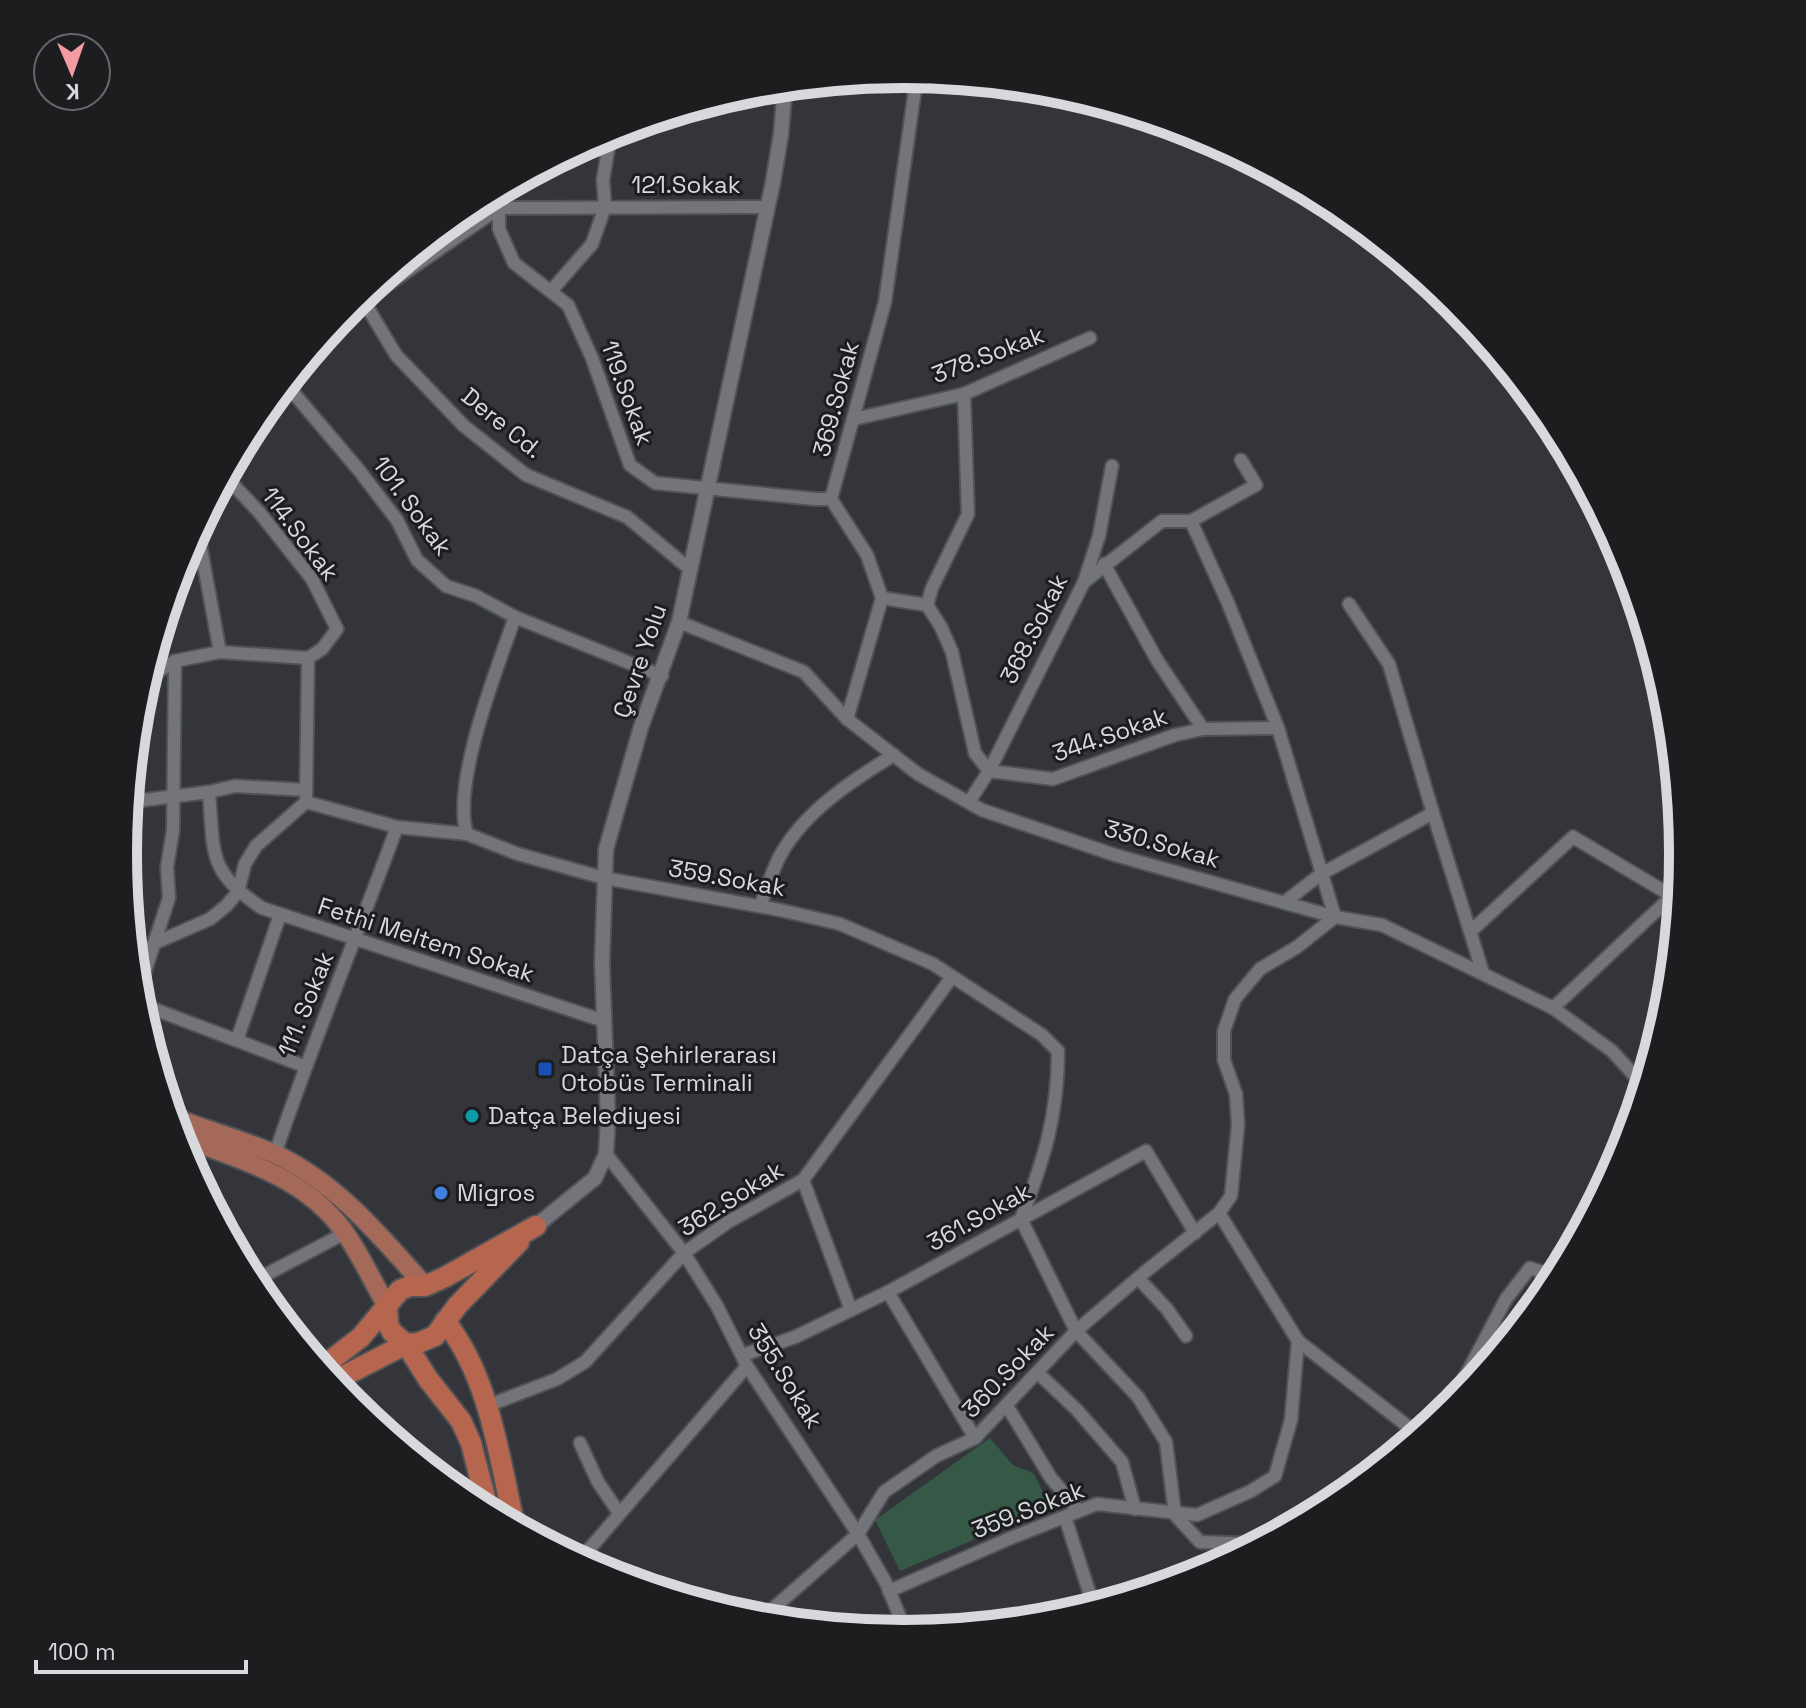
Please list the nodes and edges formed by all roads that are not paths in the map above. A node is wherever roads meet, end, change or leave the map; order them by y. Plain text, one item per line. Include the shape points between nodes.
1 (915, 88) edge
2 (784, 98) edge
3 (609, 147) edge
4 (499, 204) edge
5 (605, 207) junction
6 (767, 207) junction
7 (499, 208) junction
8 (420, 260) edge
9 (551, 291) junction
10 (367, 306) edge
11 (1090, 338) dead end
12 (292, 392) edge
13 (964, 394) junction
14 (854, 419) junction
15 (1241, 460) dead end
16 (1112, 466) dead end
17 (233, 484) edge
18 (708, 488) junction
19 (831, 499) junction
20 (1191, 521) junction
21 (200, 549) edge
22 (1104, 564) junction
23 (691, 570) junction
24 (1084, 582) junction
25 (882, 598) junction
26 (1349, 604) dead end
27 (927, 605) junction
28 (515, 617) junction
29 (679, 622) junction
30 (220, 652) junction
31 (308, 658) junction
32 (175, 661) junction
33 (160, 671) edge
34 (662, 676) junction
35 (847, 719) junction
36 (1278, 728) junction
37 (1203, 729) junction
38 (894, 755) junction
39 (989, 771) junction
40 (209, 792) junction
41 (173, 796) junction
42 (306, 796) junction
43 (139, 800) edge
44 (969, 802) junction
45 (1433, 813) junction
46 (397, 827) junction
47 (467, 834) junction
48 (1321, 874) junction
49 (604, 878) junction
50 (238, 892) junction
51 (1667, 893) edge
52 (1286, 901) junction
53 (1667, 901) edge
54 (760, 906) junction
55 (280, 915) junction
56 (1335, 917) junction
57 (1470, 932) junction
58 (356, 940) junction
59 (155, 943) junction
60 (144, 954) edge
61 (146, 968) edge
62 (1483, 973) junction
63 (952, 977) junction
64 (1553, 1008) junction
65 (153, 1009) edge
66 (604, 1021) junction
67 (237, 1040) junction
68 (304, 1066) junction
69 (1635, 1077) edge
70 (186, 1122) edge
71 (193, 1142) edge
72 (275, 1154) junction
73 (606, 1154) junction
74 (803, 1180) junction
75 (1219, 1213) junction
76 (1021, 1219) junction
77 (536, 1226) junction
78 (345, 1233) junction
79 (1195, 1233) junction
80 (684, 1253) junction
81 (1544, 1273) edge
82 (264, 1276) edge
83 (1138, 1278) junction
84 (425, 1286) junction
85 (888, 1292) junction
86 (387, 1306) junction
87 (851, 1310) junction
88 (445, 1321) junction
89 (1076, 1331) junction
90 (1186, 1336) dead end
91 (1298, 1341) junction
92 (406, 1344) junction
93 (745, 1361) junction
94 (329, 1362) edge
95 (1468, 1371) edge
96 (1038, 1373) junction
97 (343, 1376) edge
98 (487, 1406) junction
99 (1007, 1406) junction
100 (1410, 1428) edge
101 (975, 1438) junction
102 (580, 1443) dead end
103 (485, 1496) edge
104 (1135, 1509) junction
105 (1079, 1511) junction
106 (511, 1512) edge
107 (619, 1513) junction
108 (1175, 1515) junction
109 (1065, 1517) junction
110 (858, 1534) junction
111 (1237, 1543) edge
112 (587, 1551) edge
113 (889, 1591) junction
114 (1091, 1596) edge
115 (773, 1608) edge
116 (901, 1620) edge

1 - 14 street, 369.Sokak via 885,302
2 - 6 street, Çevre Yolu
3 - 5 street
4 - 7 street, 119.Sokak
5 - 6 street, 121.Sokak
5 - 7 street, 121.Sokak
5 - 9 street via 592,244
6 - 18 street, Çevre Yolu
7 - 8 street
7 - 9 street, 119.Sokak via 499,229 514,263
9 - 18 street, 119.Sokak via 568,305 630,465 655,483
10 - 23 street, Dere Cd. via 396,355 464,426 526,475 627,517
11 - 13 street, 378.Sokak
12 - 28 street, 101. Sokak via 397,520 417,560 446,586
13 - 14 street, 378.Sokak
13 - 27 street via 968,514
14 - 19 street, 369.Sokak
15 - 20 street via 1256,485
16 - 24 street, 368.Sokak
17 - 31 street, 114.Sokak via 312,579 337,629
18 - 19 street, 119.Sokak
18 - 23 street, Çevre Yolu
19 - 25 street via 867,555
20 - 22 street via 1162,521
20 - 36 street
21 - 30 street
22 - 24 street
22 - 37 street
23 - 29 street, Çevre Yolu
24 - 39 street, 368.Sokak
25 - 27 street
25 - 35 street
26 - 45 street via 1389,664
27 - 39 street via 952,652 975,753
28 - 34 street, 101. Sokak
28 - 47 street via 473,744 462,821
29 - 34 street, Çevre Yolu
29 - 35 street, 330.Sokak via 804,672
30 - 31 street
30 - 32 street
31 - 42 street
32 - 33 street
32 - 41 street
34 - 49 street, Çevre Yolu via 620,794
35 - 38 street, 330.Sokak
36 - 37 street, 344.Sokak
36 - 48 street
37 - 39 street, 344.Sokak via 1053,779
38 - 44 street, 330.Sokak
38 - 54 street via 848,783 809,819 781,853
39 - 44 street, 368.Sokak
40 - 41 street, 359.Sokak
40 - 42 street, 359.Sokak via 235,786
40 - 50 street via 215,860
41 - 43 street, 359.Sokak
41 - 59 street via 169,898
42 - 46 street, 359.Sokak
42 - 50 street via 256,846
44 - 52 street, 330.Sokak via 1115,855
45 - 48 street
45 - 57 street
46 - 47 street, 359.Sokak
46 - 58 street, 111. Sokak
47 - 49 street, 359.Sokak
48 - 52 street
48 - 56 street
49 - 54 street, 359.Sokak
49 - 66 street, Çevre Yolu
50 - 55 street, Fethi Meltem Sokak
50 - 59 street via 210,919
51 - 57 street via 1573,837
52 - 56 street, 330.Sokak
53 - 64 street
54 - 63 street, 359.Sokak via 840,924
55 - 58 street, Fethi Meltem Sokak
55 - 67 street
56 - 62 street, 330.Sokak via 1382,925
56 - 75 street via 1260,969 1235,999 1224,1031 1224,1060 1236,1094 1238,1125 1231,1196
57 - 62 street
58 - 66 street, Fethi Meltem Sokak
58 - 68 street, 111. Sokak
59 - 60 street
59 - 61 street
62 - 64 street, 330.Sokak
63 - 74 street, 362.Sokak
63 - 76 street, 359.Sokak via 1058,1051 1058,1090 1045,1157
64 - 69 street, 330.Sokak via 1612,1051
65 - 67 street
66 - 73 street, Çevre Yolu
67 - 68 street
68 - 72 street, 111. Sokak
70 - 72 main road
71 - 78 main road via 289,1181 329,1212
72 - 84 main road via 358,1211
73 - 77 street via 595,1178
73 - 80 street, 355.Sokak
74 - 80 street, 362.Sokak
74 - 87 street
75 - 79 street, 360.Sokak
75 - 91 street
76 - 79 street, 361.Sokak via 1146,1151
76 - 85 street, 361.Sokak
76 - 89 street
77 - 84 highway
77 - 88 highway
78 - 82 street
78 - 86 main road
79 - 83 street, 360.Sokak
80 - 93 street, 355.Sokak
80 - 98 street, 362.Sokak via 585,1362 557,1379
81 - 95 street via 1530,1268 1506,1299
83 - 89 street, 360.Sokak
83 - 90 street
84 - 86 highway via 400,1290
84 - 88 highway via 441,1302
85 - 87 street, 361.Sokak
85 - 101 street
86 - 92 highway via 388,1324
86 - 94 highway via 361,1337
87 - 93 street, 361.Sokak
88 - 92 highway via 427,1341
88 - 98 highway via 459,1339
89 - 96 street, 360.Sokak
89 - 108 street via 1138,1397 1166,1442
91 - 100 street
91 - 108 street, 359.Sokak via 1291,1420 1275,1476 1197,1515
92 - 97 highway
92 - 103 highway via 461,1421
93 - 107 street, 361.Sokak
93 - 110 street, 355.Sokak
96 - 99 street, 360.Sokak
96 - 104 street via 1122,1462
98 - 106 highway
99 - 101 street, 360.Sokak
99 - 105 street via 1051,1478
101 - 110 street, 360.Sokak via 936,1456 884,1492
102 - 107 street
104 - 105 street, 359.Sokak via 1097,1504
104 - 108 street, 359.Sokak
105 - 109 street, 359.Sokak
107 - 112 street, 361.Sokak
108 - 111 street via 1200,1542
109 - 113 street, 359.Sokak
109 - 114 street
110 - 113 street, 355.Sokak
110 - 115 street, 360.Sokak
113 - 116 street, 355.Sokak

